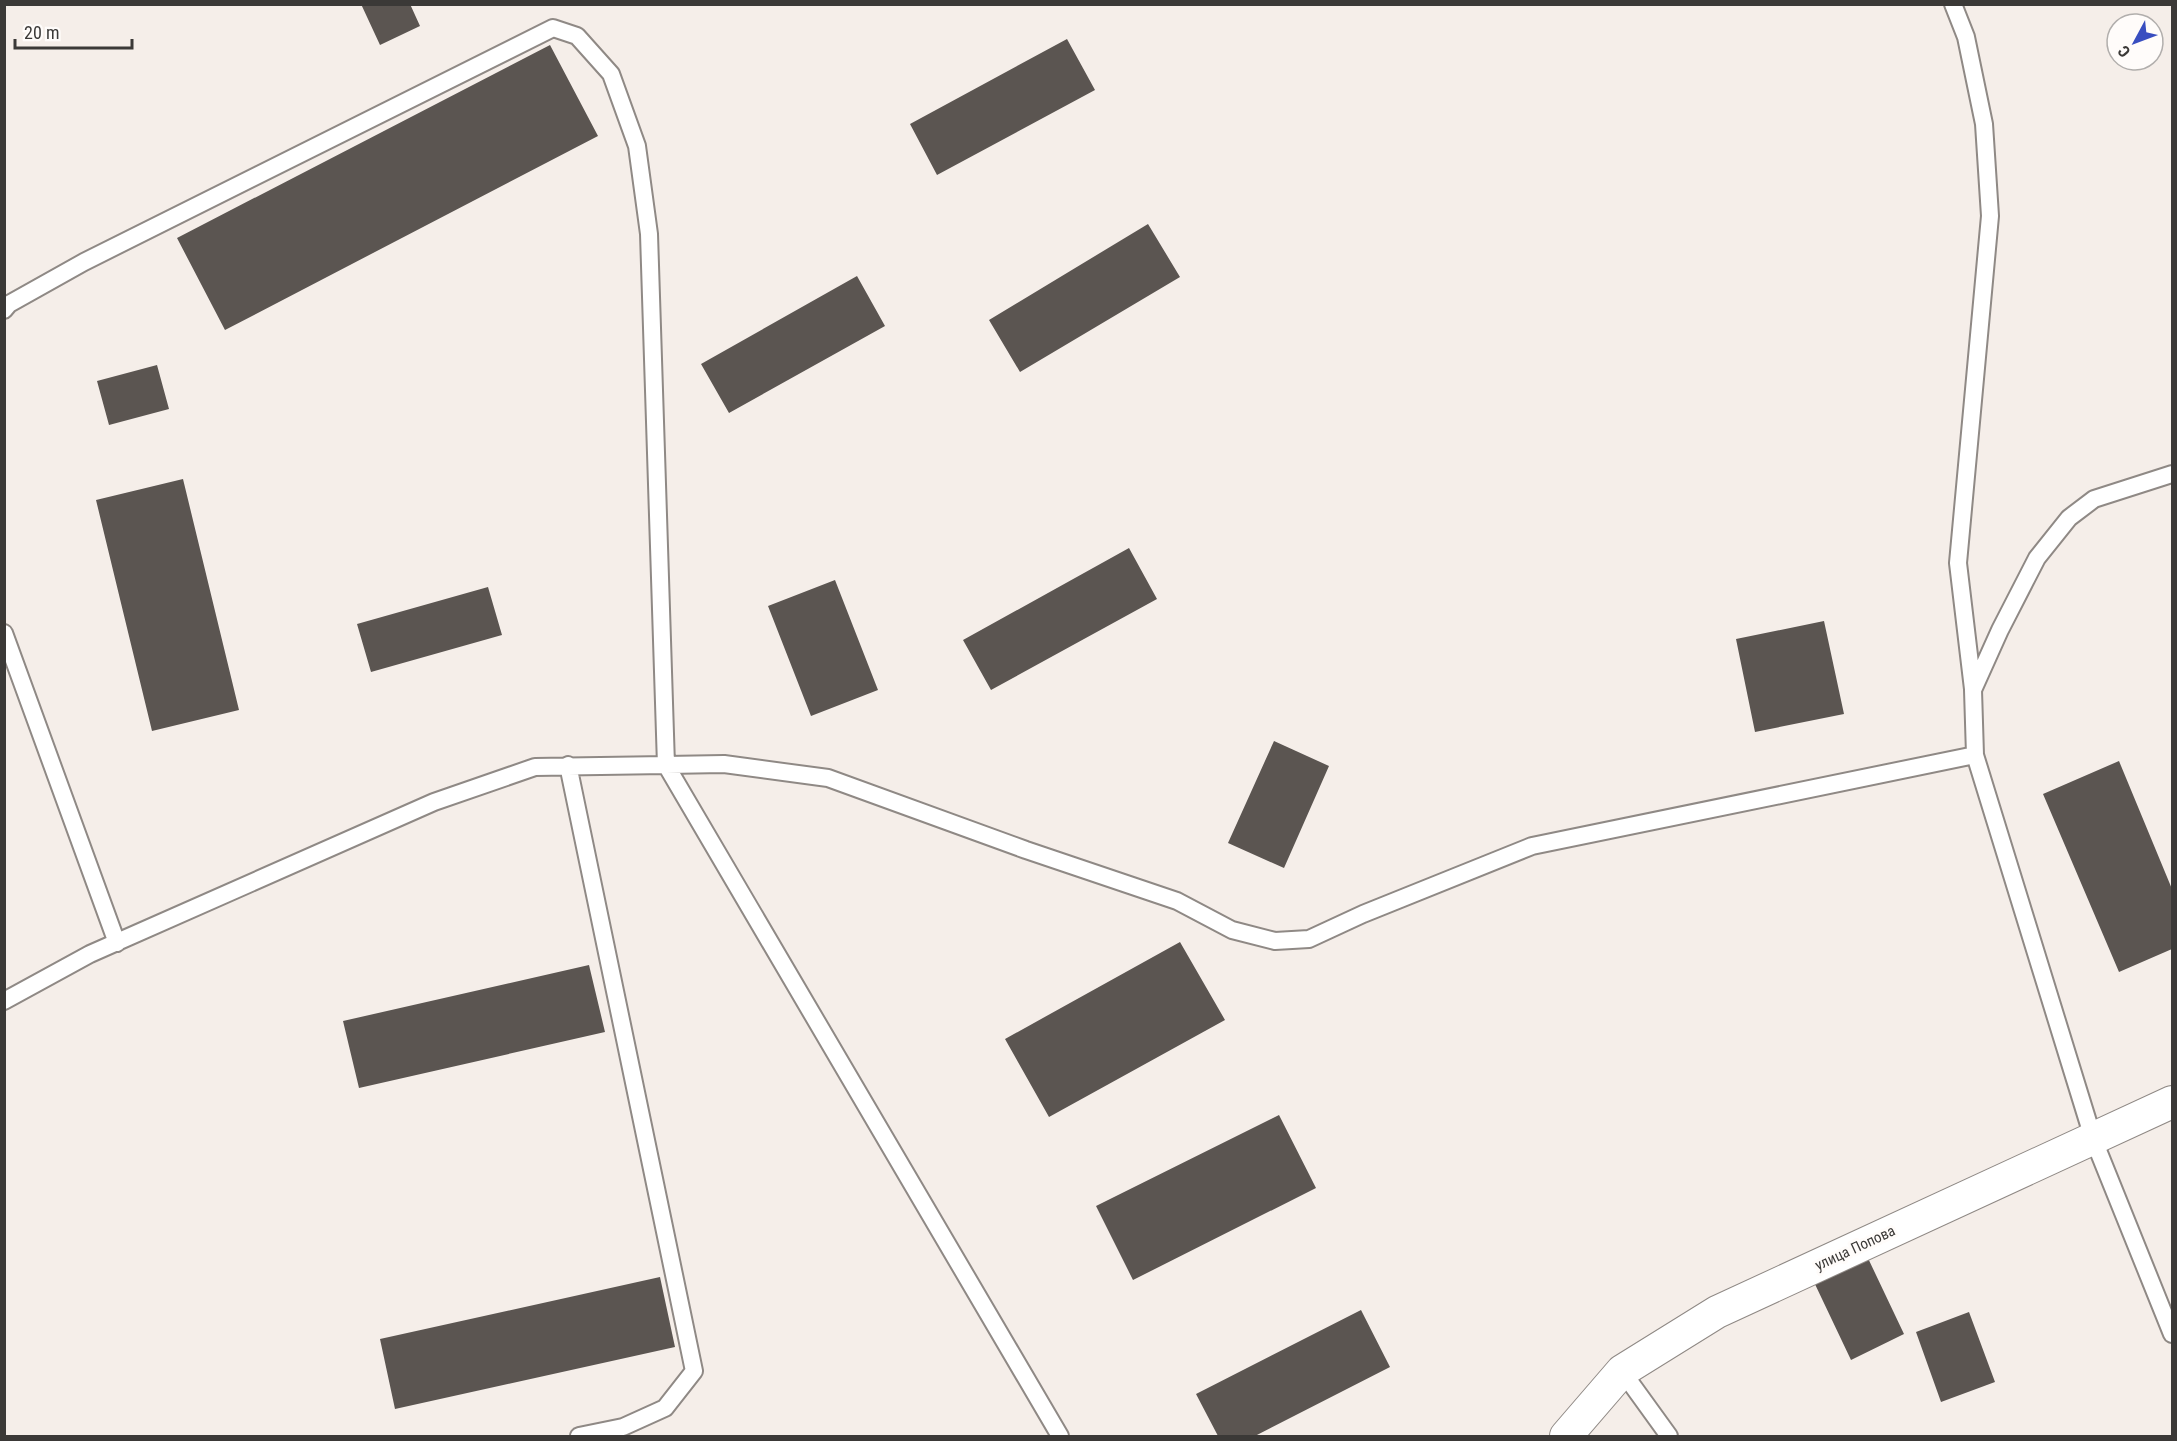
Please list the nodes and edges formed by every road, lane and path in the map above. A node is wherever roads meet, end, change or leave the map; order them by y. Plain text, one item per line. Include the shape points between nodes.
1 (1953, 4) edge
2 (4, 310) edge
3 (2172, 474) edge
4 (4, 633) edge
5 (1973, 690) junction
6 (1975, 755) junction
7 (568, 765) junction
8 (666, 765) junction
9 (117, 943) junction
10 (4, 1001) edge
11 (2172, 1102) edge
12 (2093, 1138) junction
13 (2172, 1334) edge
14 (1622, 1371) junction
15 (579, 1437) edge
16 (1060, 1437) edge
17 (1566, 1437) edge
18 (1669, 1437) edge

1 - 5 lane via 1966,37 1984,124 1990,216 1958,563
2 - 8 lane via 84,262 553,28 577,36 611,74 637,146 647,223
3 - 5 lane via 2094,499 2069,518 2037,558
4 - 9 lane
5 - 6 lane
6 - 8 lane via 1532,846 1309,939 1275,941 1232,930 1177,901 828,778 724,764
6 - 12 lane
7 - 8 lane
7 - 9 lane via 535,767 434,802
7 - 15 lane via 694,1371 665,1408 622,1428
8 - 16 lane
9 - 10 lane
11 - 12 street, улица Попова
12 - 13 lane
12 - 14 street, улица Попова via 1717,1312
14 - 17 street, улица Попова
14 - 18 lane

